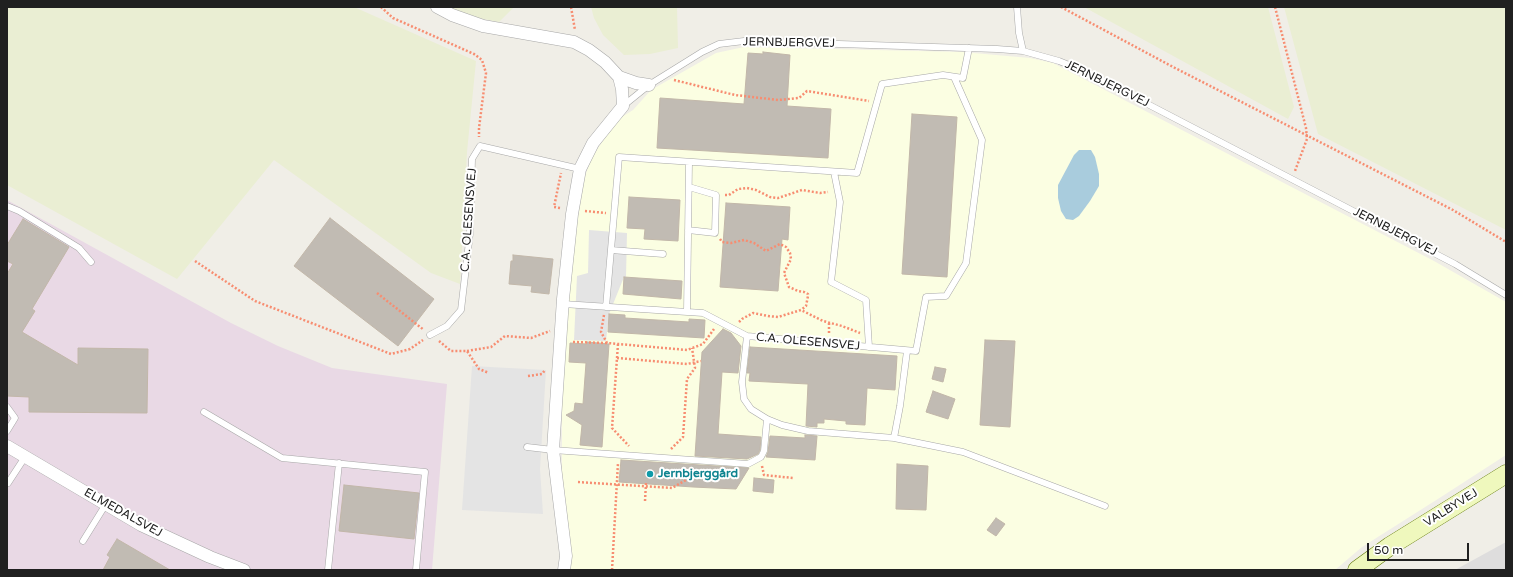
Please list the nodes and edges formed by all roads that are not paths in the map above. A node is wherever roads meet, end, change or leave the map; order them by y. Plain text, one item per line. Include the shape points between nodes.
1 (437, 7) edge
2 (1017, 7) edge
3 (969, 48) junction
4 (1023, 51) junction
5 (619, 77) junction
6 (954, 77) junction
7 (649, 85) junction
8 (623, 106) junction
9 (689, 162) junction
10 (580, 169) junction
11 (834, 172) junction
12 (689, 187) junction
13 (7, 206) edge
14 (688, 230) junction
15 (611, 250) junction
16 (663, 254) dead end
17 (91, 262) dead end
18 (1506, 295) edge
19 (563, 304) junction
20 (606, 307) junction
21 (687, 312) junction
22 (430, 335) road end
23 (747, 336) junction
24 (868, 348) junction
25 (907, 351) junction
26 (7, 408) edge
27 (204, 412) dead end
28 (767, 419) junction
29 (7, 431) edge
30 (894, 438) junction
31 (7, 446) edge
32 (527, 446) dead end
33 (553, 450) junction
34 (25, 457) junction
35 (339, 463) junction
36 (1506, 474) edge
37 (8, 483) dead end
38 (106, 504) junction
39 (1105, 506) dead end
40 (83, 541) dead end
41 (238, 569) edge
42 (328, 570) edge
43 (416, 570) edge
44 (564, 570) edge
45 (1357, 570) edge

1 - 5 street via 483,26 574,42 605,62
2 - 4 lane
3 - 4 lane, JERNBJERGVEJ
3 - 6 lane via 963,78
3 - 7 lane, JERNBJERGVEJ via 744,41 720,44 702,52
4 - 18 lane, JERNBJERGVEJ via 1084,71 1455,264
5 - 7 street
5 - 8 street
6 - 11 lane via 944,75 882,84 856,173
6 - 25 lane, C.A. OLESENSVEJ via 982,140 966,263 946,296 926,297 916,351
7 - 8 lane, JERNBJERGVEJ
8 - 10 street via 593,143
9 - 11 lane
9 - 12 lane
9 - 15 lane via 619,156
10 - 19 street via 572,214
10 - 22 lane, C.A. OLESENSVEJ via 480,146 472,159 470,233 461,310 447,326
11 - 24 lane via 840,202 831,282 866,300
12 - 14 lane
12 - 14 lane via 716,195 715,233
13 - 17 lane via 79,248
14 - 21 lane
15 - 16 lane
15 - 20 lane
19 - 20 lane, C.A. OLESENSVEJ
19 - 33 street
20 - 21 lane, C.A. OLESENSVEJ
21 - 23 lane, C.A. OLESENSVEJ via 703,313
23 - 24 lane, C.A. OLESENSVEJ
23 - 28 lane via 742,382 744,399 751,409
24 - 25 lane, C.A. OLESENSVEJ
25 - 30 lane
26 - 29 lane via 15,418
27 - 35 lane via 282,458
28 - 30 lane via 808,431
28 - 33 lane via 764,451 761,457 748,464
30 - 39 lane via 963,452
31 - 34 street, ELMEDALSVEJ
32 - 33 lane
33 - 44 street via 566,556
34 - 37 lane
34 - 38 street, ELMEDALSVEJ
35 - 42 lane
35 - 43 lane via 425,472
36 - 45 street, VALBYVEJ via 1390,546
38 - 40 lane
38 - 41 street, ELMEDALSVEJ via 141,524

